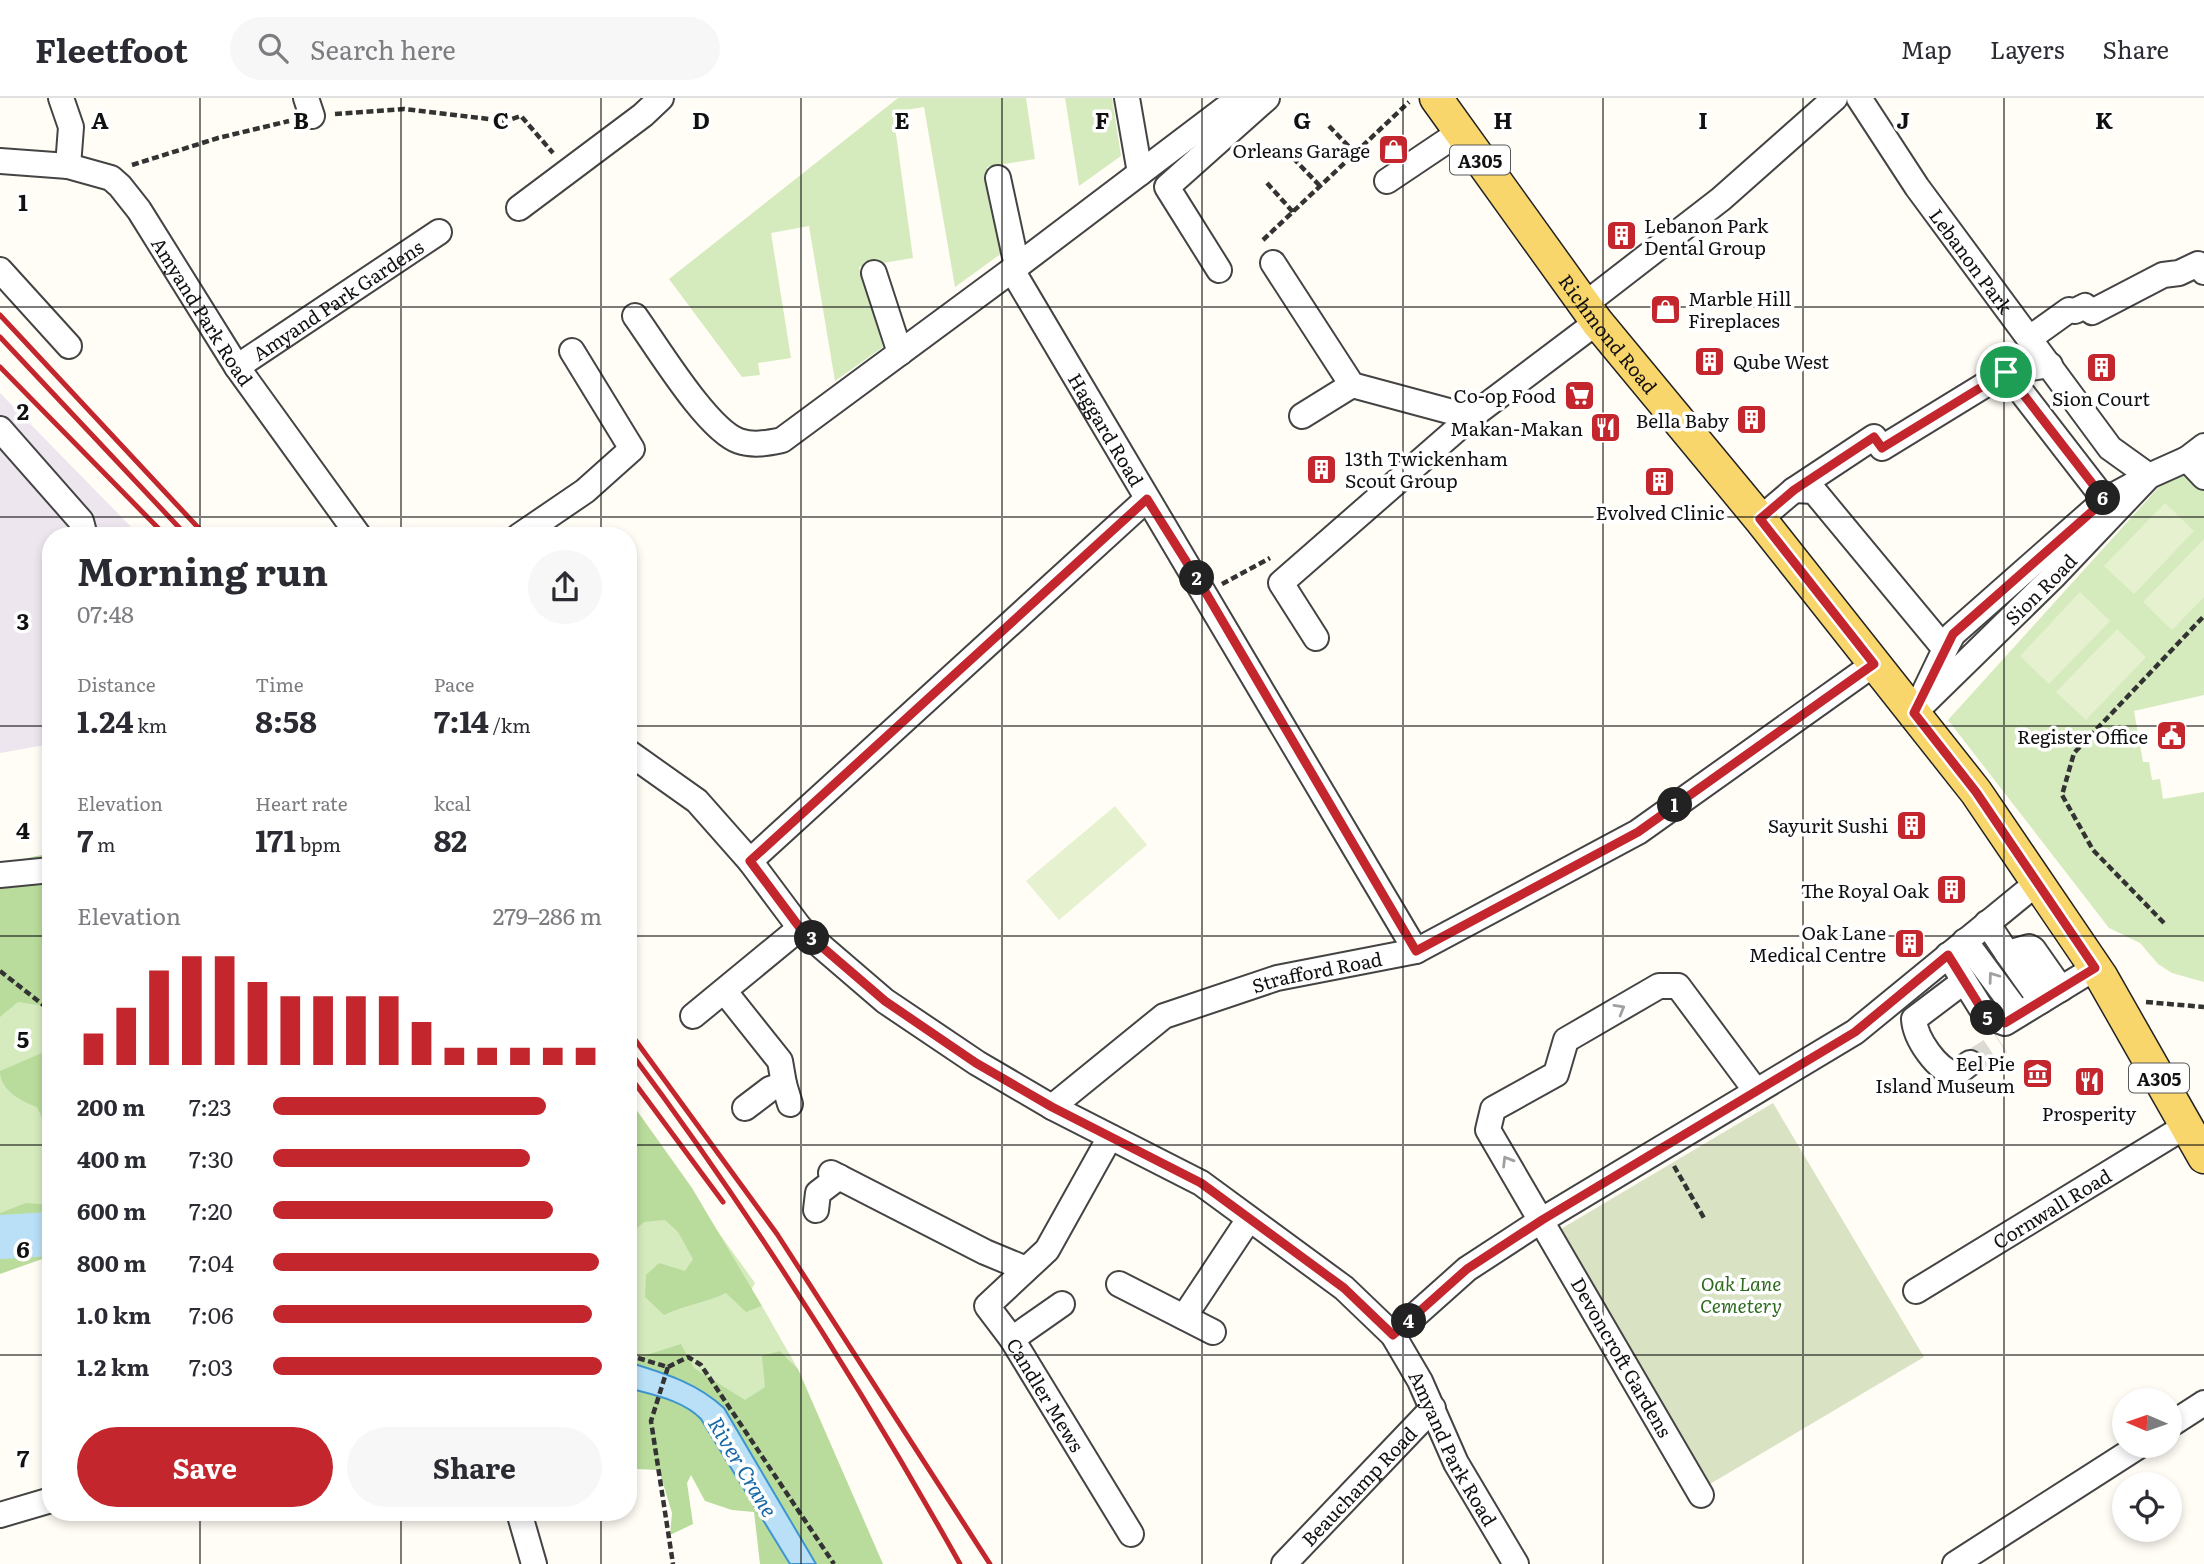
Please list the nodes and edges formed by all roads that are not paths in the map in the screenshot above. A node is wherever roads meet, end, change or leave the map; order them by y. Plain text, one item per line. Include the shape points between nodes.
1 (61, 98) edge
2 (661, 98) edge
3 (1127, 98) edge
4 (1239, 98) edge
5 (1267, 98) edge
6 (1436, 98) edge
7 (1835, 98) edge
8 (1859, 98) edge
9 (1460, 132) junction
10 (0, 161) edge
11 (68, 166) junction
12 (1140, 173) junction
13 (998, 178) dead end
14 (1387, 181) dead end
15 (519, 208) dead end
16 (439, 232) dead end
17 (1265, 255) road end
18 (1014, 268) junction
19 (0, 270) edge
20 (1219, 270) dead end
21 (2204, 272) edge
22 (874, 273) dead end
23 (1590, 314) junction
24 (635, 316) dead end
25 (2030, 338) junction
26 (69, 346) dead end
27 (572, 351) dead end
28 (900, 353) junction
29 (2050, 365) junction
30 (237, 368) junction
31 (2006, 372) junction
32 (1352, 385) junction
33 (1302, 416) dead end
34 (1471, 417) junction
35 (0, 429) edge
36 (2195, 453) edge
37 (2149, 476) junction
38 (2204, 477) edge
39 (1794, 490) junction
40 (1147, 499) junction
41 (2105, 500) junction
42 (1760, 519) junction
43 (83, 527) edge
44 (352, 527) edge
45 (532, 527) edge
46 (1316, 638) dead end
47 (1945, 649) junction
48 (1874, 664) junction
49 (1914, 713) junction
50 (637, 758) edge
51 (750, 861) junction
52 (42, 871) edge
53 (0, 875) edge
54 (2038, 882) junction
55 (1987, 923) junction
56 (800, 928) junction
57 (1957, 948) junction
58 (1416, 951) junction
59 (2095, 968) junction
60 (1963, 982) junction
61 (724, 992) junction
62 (2051, 995) junction
63 (693, 1016) dead end
64 (2008, 1027) junction
65 (1970, 1063) tunnel mouth
66 (1756, 1091) junction
67 (1052, 1107) junction
68 (745, 1108) dead end
69 (2186, 1126) junction
70 (1110, 1137) junction
71 (2204, 1157) edge
72 (816, 1210) dead end
73 (1249, 1219) junction
74 (1542, 1220) junction
75 (1026, 1269) junction
76 (1118, 1284) dead end
77 (1916, 1290) dead end
78 (1062, 1304) dead end
79 (1184, 1317) junction
80 (1213, 1332) dead end
81 (1393, 1335) junction
82 (1012, 1339) junction
83 (2204, 1404) edge
84 (1433, 1408) junction
85 (2182, 1418) edge
86 (2121, 1458) edge
87 (1701, 1494) dead end
88 (42, 1503) edge
89 (0, 1515) edge
90 (522, 1521) edge
91 (1130, 1534) dead end
92 (1968, 1560) edge
93 (534, 1564) edge
94 (1284, 1564) edge
95 (1516, 1564) edge

1 - 11 street via 71,127
2 - 15 street
3 - 12 street
4 - 12 street
5 - 20 street via 1167,187
6 - 9 main road, Richmond Road / A305
7 - 23 street
8 - 25 street, Lebanon Park via 1917,187
9 - 14 street
9 - 23 main road, Richmond Road / A305
10 - 11 street
11 - 30 street, Amyand Park Road via 110,178 139,210
12 - 18 street
13 - 18 street, Haggard Road
16 - 30 street, Amyand Park Gardens
17 - 32 street
18 - 28 street
18 - 40 street, Haggard Road
19 - 26 street
21 - 25 street via 2198,264 2163,275 2092,312 2085,306 2068,310
22 - 28 street
23 - 34 street
23 - 42 main road, Richmond Road / A305
24 - 28 street via 714,424 737,440 759,445 782,440
25 - 29 street, Lebanon Park
27 - 45 street via 637,455
29 - 31 street
29 - 37 street, Lebanon Park via 2110,448
30 - 44 street, Amyand Park Road
31 - 39 street via 1882,448 1874,437
31 - 41 street
32 - 33 street
32 - 34 street
34 - 46 street via 1281,583
35 - 43 street
36 - 37 street, Sion Road
36 - 38 street
37 - 41 street
37 - 49 street, Sion Road
39 - 42 street
39 - 47 street via 1814,491
40 - 51 street
40 - 58 street, Haggard Road
41 - 47 street via 1953,634
42 - 48 main road, Richmond Road / A305
47 - 49 street
48 - 49 main road, Richmond Road / A305
48 - 58 street, Strafford Road via 1638,832
49 - 54 main road, Richmond Road / A305
50 - 51 street, Amyand Park Road via 697,801
51 - 56 street, Amyand Park Road
52 - 53 street
54 - 55 street
54 - 59 main road, Richmond Road / A305
55 - 57 street
55 - 62 street via 2007,953
56 - 61 street
56 - 67 street, Amyand Park Road via 885,1001 976,1063
57 - 60 street
64 -> 57 street
57 - 66 street via 1855,1032
58 - 67 street, Strafford Road via 1277,978 1164,1016
59 - 62 street
59 - 69 main road, Richmond Road / A305
60 - 64 street via 1986,1016
60 - 65 street via 1914,1019 1940,1066 1956,1074
61 - 63 street
61 - 68 street via 780,1061 787,1094 770,1089
62 - 64 street
66 - 74 street
74 -> 66 street, Devoncroft Gardens via 1488,1130 1493,1110 1556,1074 1566,1040 1659,986 1678,986
67 - 70 street, Amyand Park Road
69 - 71 main road, A305
69 - 77 street, Cornwall Road
70 - 73 street, Amyand Park Road via 1201,1183
70 - 75 street, Candler Mews via 1047,1250
72 - 75 street via 818,1193 835,1175
73 - 79 street
73 - 81 street, Amyand Park Road via 1344,1288
74 - 81 street via 1467,1269
74 - 87 street, Devoncroft Gardens
75 - 82 street, Candler Mews via 987,1306
76 - 79 street
78 - 82 street
79 - 80 street
81 - 84 street, Amyand Park Road
82 - 91 street, Candler Mews
83 - 85 street
84 - 94 street, Beauchamp Road
84 - 95 street, Amyand Park Road via 1456,1463
86 - 92 street
88 - 89 street
90 - 93 street

